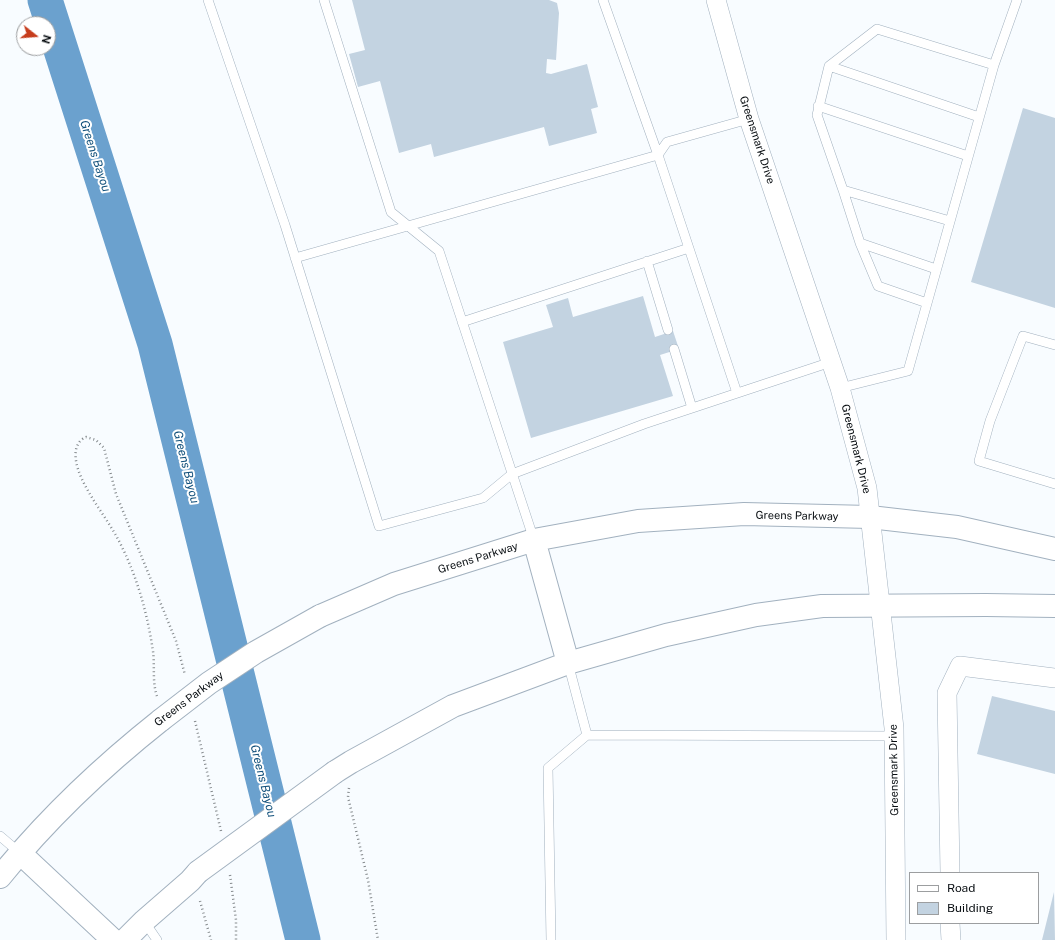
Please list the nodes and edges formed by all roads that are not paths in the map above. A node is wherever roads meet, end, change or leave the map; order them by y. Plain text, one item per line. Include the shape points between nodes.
1 (208, 0) edge
2 (324, 0) edge
3 (603, 0) edge
4 (716, 0) edge
5 (1017, 0) edge
6 (994, 65) junction
7 (829, 66) junction
8 (818, 106) junction
9 (979, 117) junction
10 (749, 118) junction
11 (658, 155) junction
12 (968, 156) junction
13 (843, 190) junction
14 (950, 221) junction
15 (408, 226) junction
16 (860, 243) junction
17 (689, 248) junction
18 (295, 258) junction
19 (648, 261) junction
20 (936, 269) junction
21 (927, 303) junction
22 (462, 322) junction
23 (668, 330) dead end
24 (1055, 345) edge
25 (674, 349) dead end
26 (831, 362) junction
27 (840, 388) junction
28 (737, 393) junction
29 (692, 408) junction
30 (512, 474) junction
31 (1055, 484) edge
32 (870, 517) junction
33 (534, 540) junction
34 (1055, 549) edge
35 (880, 606) junction
36 (1055, 606) edge
37 (568, 663) junction
38 (1055, 678) edge
39 (587, 735) junction
40 (894, 736) junction
41 (0, 836) edge
42 (20, 853) junction
43 (950, 872) edge
44 (0, 877) edge
45 (144, 921) junction
46 (950, 924) edge
47 (113, 940) edge
48 (126, 940) edge
49 (157, 940) edge
50 (551, 940) edge
51 (896, 940) edge
52 (951, 940) edge

1 - 18 lane
2 - 15 lane via 392,212
3 - 11 lane
4 - 10 street, Greensmark Drive
5 - 6 lane
6 - 7 lane via 876,29
6 - 9 lane
7 - 8 lane
7 - 9 lane
8 - 12 lane
8 - 13 lane via 817,115
9 - 12 lane
10 - 11 lane via 667,142
10 - 26 street, Greensmark Drive
11 - 15 lane
11 - 17 lane
12 - 14 lane
13 - 14 lane
13 - 16 lane
14 - 20 lane
15 - 18 lane
15 - 22 lane via 439,251
16 - 20 lane
16 - 21 lane via 878,286
17 - 19 lane
17 - 28 lane
18 - 30 lane via 379,526 483,498
19 - 22 lane
19 - 23 lane
20 - 21 lane
21 - 27 lane via 908,371
22 - 30 lane
24 - 31 lane via 1023,336 990,421 979,461
25 - 29 lane
26 - 27 street, Greensmark Drive
26 - 28 lane
27 - 32 street, Greensmark Drive via 867,488
28 - 29 lane
29 - 30 lane
30 - 33 lane
32 - 33 street, Greens Parkway via 744,514 638,521
32 - 34 street, Greens Parkway via 957,527
32 - 35 street, Greensmark Drive
33 - 37 street
33 - 42 street, Greens Parkway, bridge via 394,584 320,616 256,652 209,683 139,738 61,809
35 - 36 street
35 - 37 street via 822,606 756,615 666,635
35 - 40 street, Greensmark Drive
37 - 39 lane
37 - 45 street, bridge via 453,706 343,767 194,876
38 - 43 street via 960,666 947,693
39 - 40 lane
39 - 50 lane via 548,768
40 - 51 street, Greensmark Drive
41 - 42 lane
42 - 44 street, Greens Parkway
42 - 47 street
45 - 48 street
45 - 49 lane
46 - 52 street

